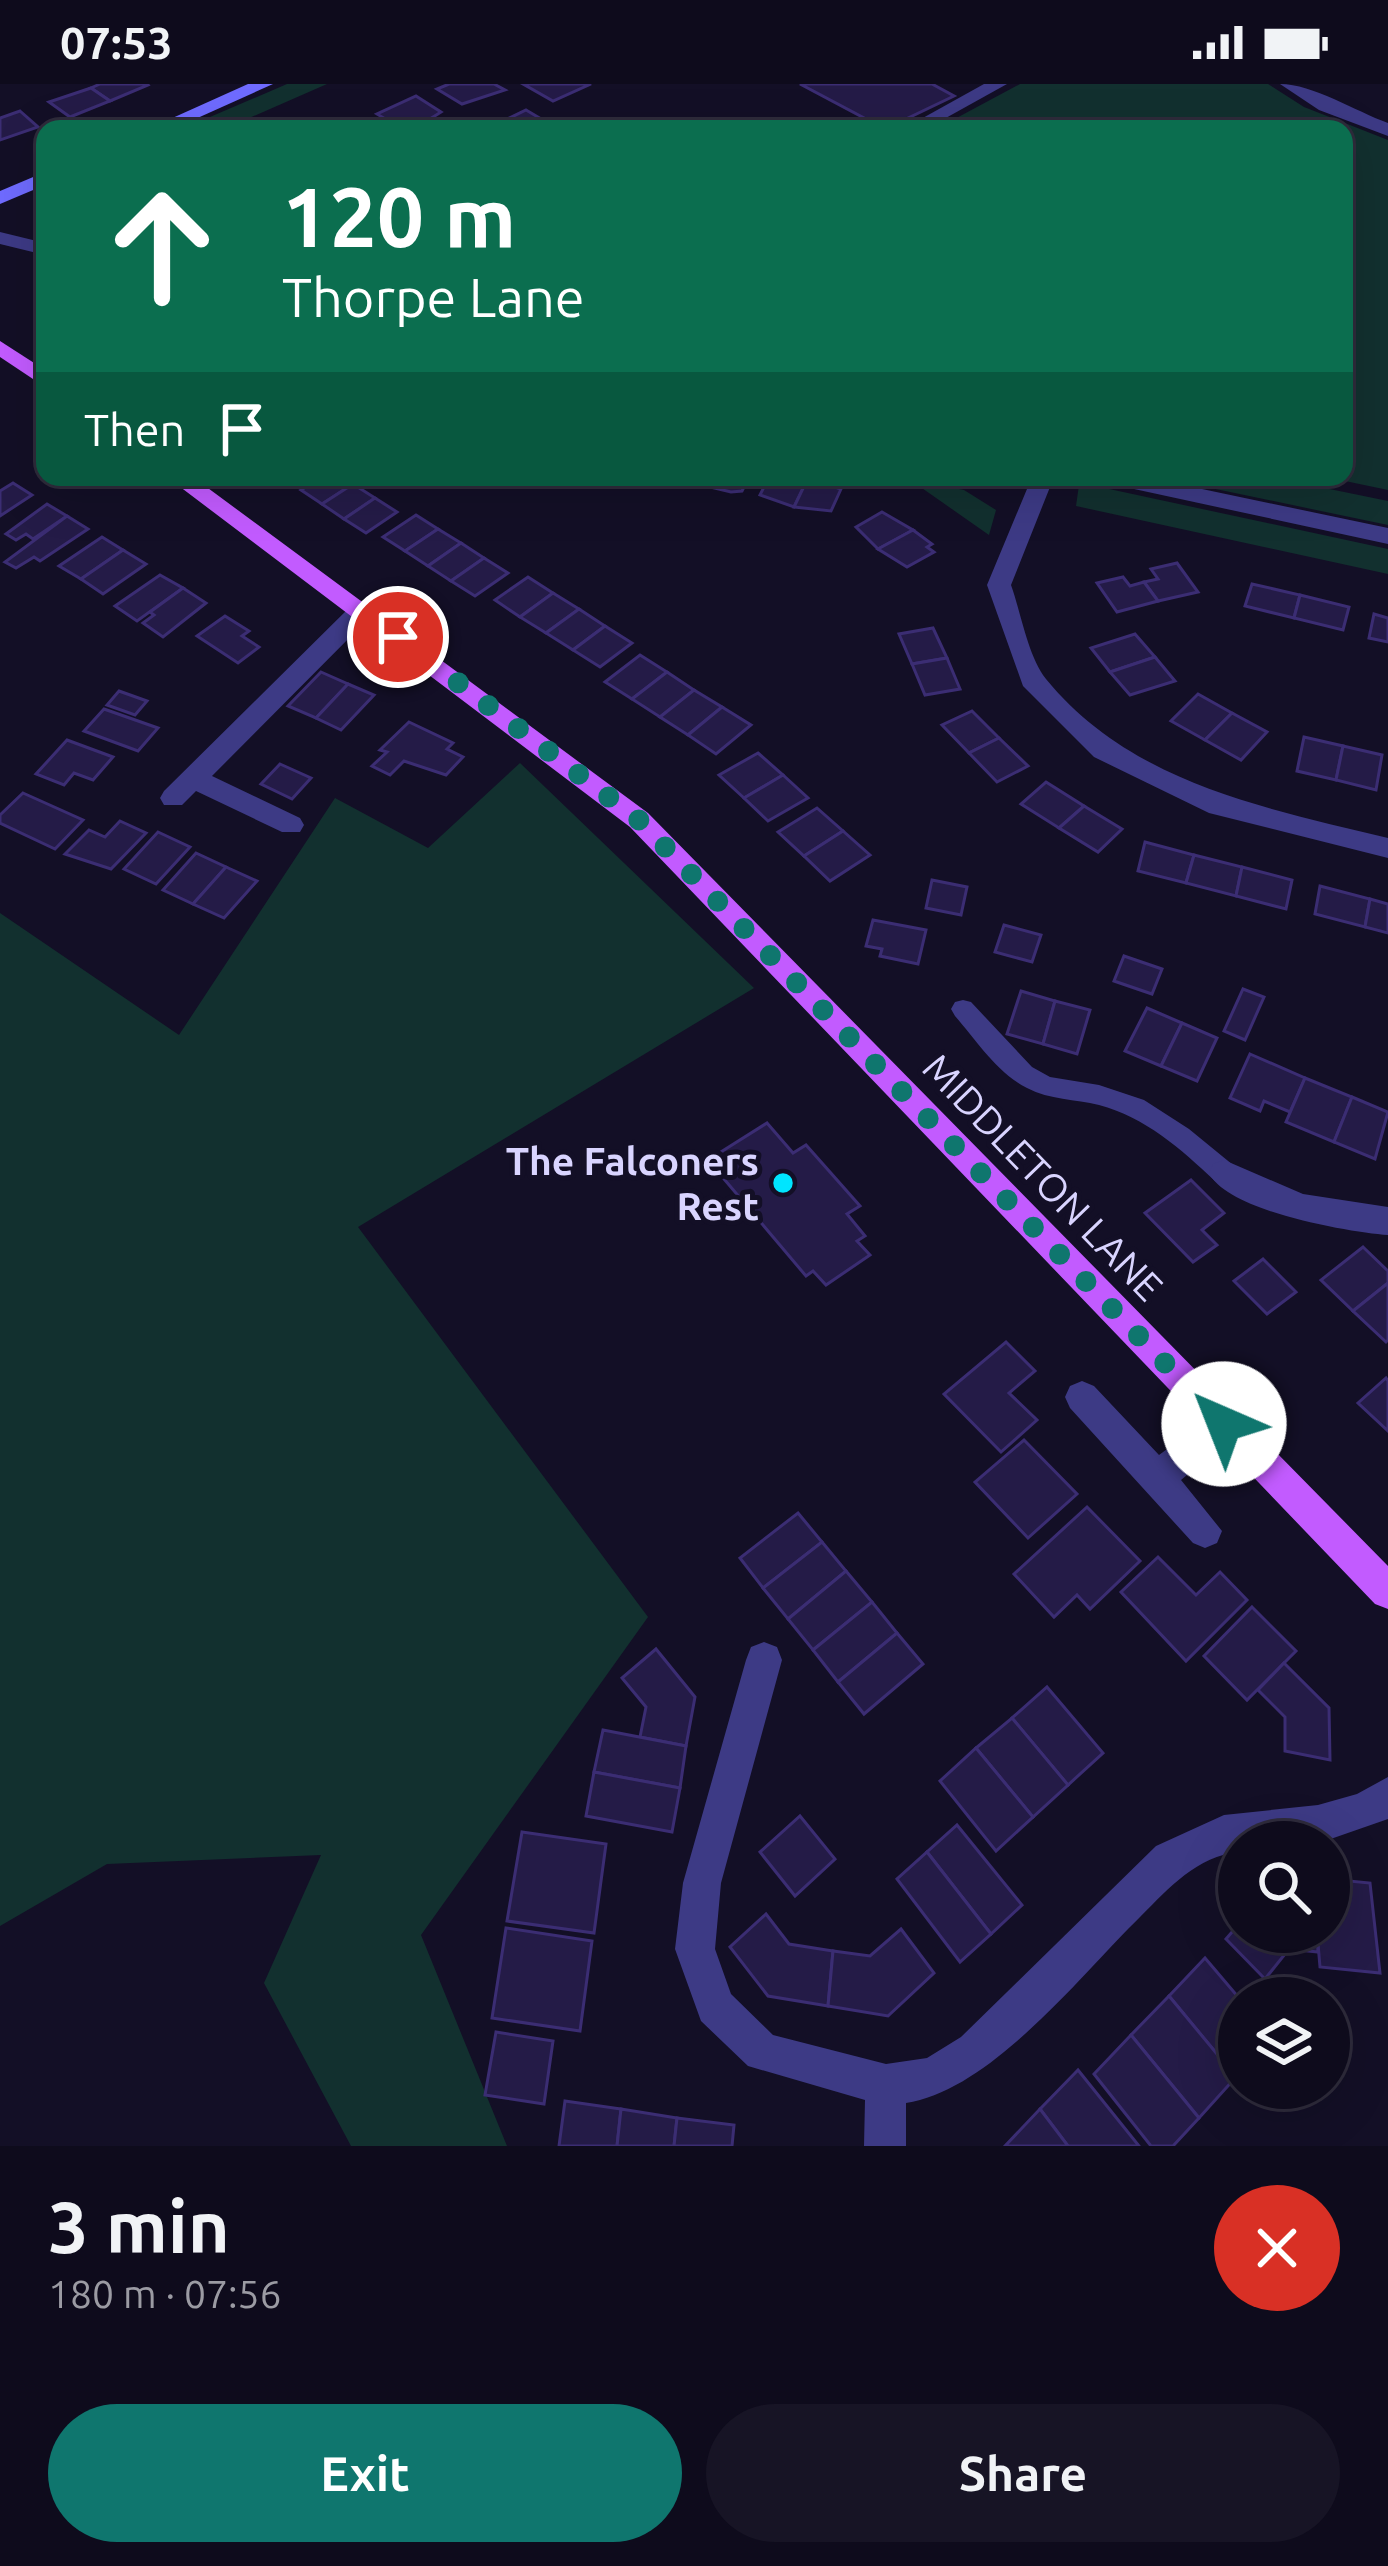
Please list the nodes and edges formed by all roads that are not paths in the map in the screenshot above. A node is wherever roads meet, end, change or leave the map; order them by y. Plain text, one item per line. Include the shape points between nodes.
1 (264, 84) edge
2 (998, 84) edge
3 (1289, 84) edge
4 (178, 120) edge
5 (929, 120) edge
6 (1388, 130) edge
7 (36, 182) edge
8 (0, 198) edge
9 (0, 238) edge
10 (36, 247) edge
11 (0, 347) edge
12 (36, 373) edge
13 (190, 486) edge
14 (1038, 486) edge
15 (1153, 486) edge
16 (1388, 536) edge
17 (362, 610) junction
18 (193, 778) junction
19 (173, 798) dead end
20 (291, 825) dead end
21 (1388, 848) edge
22 (963, 1009) dead end
23 (1224, 1173) joint
24 (1388, 1221) edge
25 (1082, 1397) dead end
26 (1224, 1424) junction
27 (1157, 1478) junction
28 (1205, 1532) dead end
29 (1388, 1592) edge
30 (764, 1660) dead end
31 (1388, 1796) edge
32 (886, 2085) junction
33 (885, 2146) edge

1 - 4 street
2 - 5 street
3 - 6 street
7 - 8 street
9 - 10 street
11 - 12 main road
13 - 17 main road, MIDDLETON LANE
14 - 21 street via 999,585 1032,680 1103,751 1218,806
15 - 16 street
17 - 18 street
17 - 26 main road, MIDDLETON LANE via 639,820
18 - 19 street
18 - 20 street
22 - 23 lane via 1025,1075 1159,1117
23 - 24 street via 1288,1207
25 - 27 street
26 - 27 street
26 - 29 main road, MIDDLETON LANE
27 - 28 street
30 - 32 street via 702,1882 695,1949 715,2006 762,2052
31 - 32 street via 1318,1824 1224,1834 1170,1859 975,2051 934,2078
32 - 33 street

